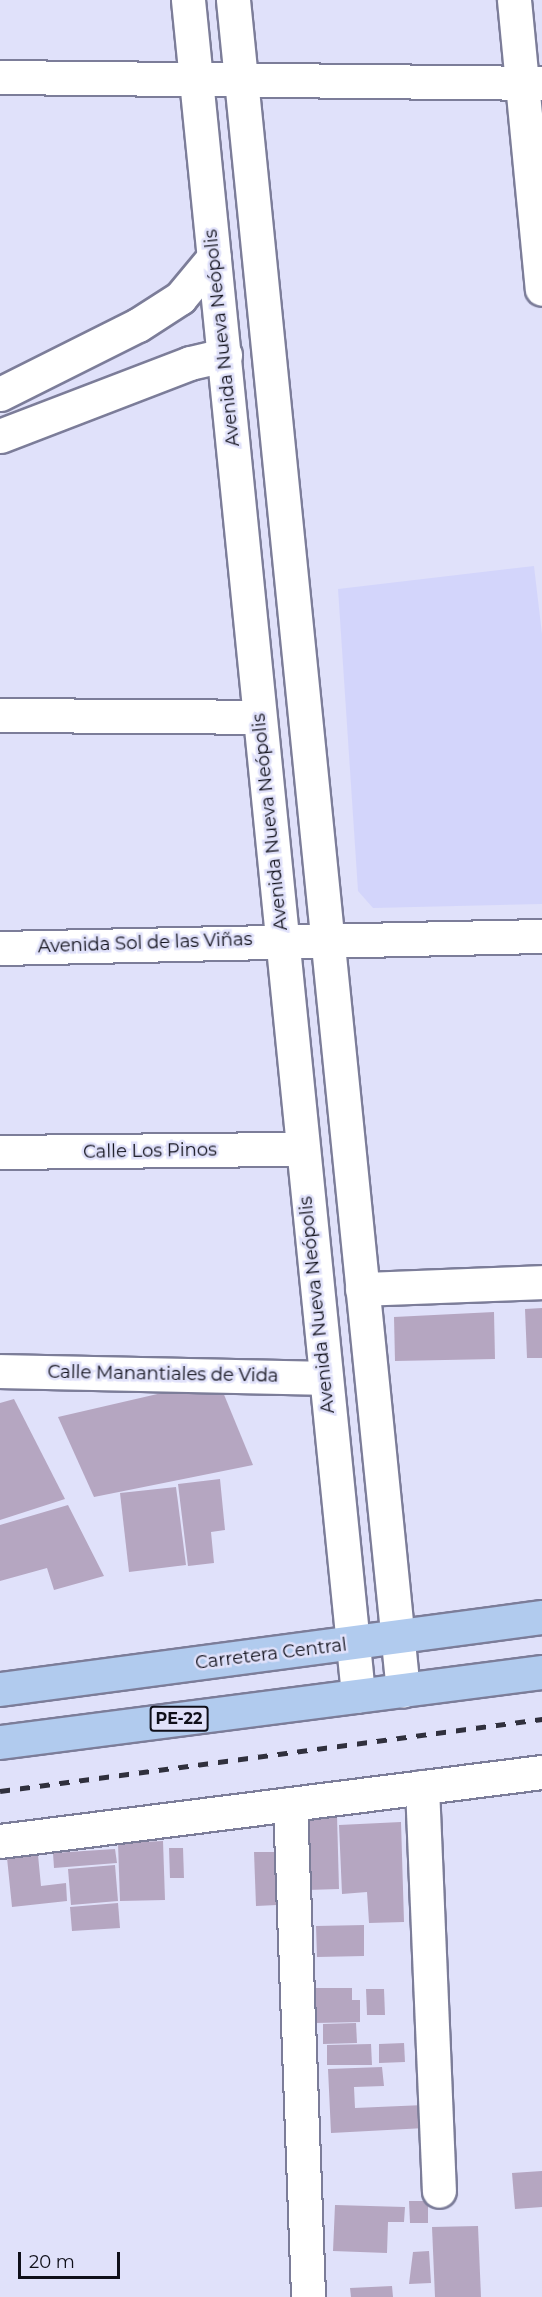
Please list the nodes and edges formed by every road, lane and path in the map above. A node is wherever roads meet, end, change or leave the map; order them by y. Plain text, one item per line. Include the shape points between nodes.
1 (188, 0) edge
2 (233, 0) edge
3 (514, 0) edge
4 (0, 77) edge
5 (194, 79) junction
6 (239, 80) junction
7 (532, 83) edge
8 (214, 257) junction
9 (542, 289) edge
10 (225, 356) junction
11 (0, 393) edge
12 (0, 436) edge
13 (0, 715) edge
14 (259, 717) junction
15 (542, 936) edge
16 (282, 938) junction
17 (325, 938) junction
18 (0, 948) edge
19 (299, 1149) junction
20 (0, 1152) edge
21 (542, 1282) edge
22 (362, 1289) junction
23 (0, 1371) edge
24 (326, 1378) junction
25 (542, 1617) edge
26 (398, 1637) junction
27 (352, 1644) junction
28 (542, 1672) edge
29 (0, 1689) edge
30 (403, 1690) junction
31 (358, 1695) junction
32 (0, 1742) edge
33 (542, 1772) edge
34 (422, 1787) junction
35 (290, 1804) junction
36 (0, 1840) edge
37 (439, 2191) dead end
38 (308, 2297) edge

1 - 5 street, Avenida Nueva Neópolis
2 - 6 street
3 - 7 street
4 - 5 street
5 - 6 street
5 - 8 street, Avenida Nueva Neópolis
6 - 7 street
6 - 17 street
7 - 9 street
8 - 10 street, Avenida Nueva Neópolis
8 - 11 street via 180,298 138,325
10 - 12 street via 190,363
10 - 14 street, Avenida Nueva Neópolis
13 - 14 street
14 - 16 street, Avenida Nueva Neópolis
15 - 17 street, Avenida Sol de las Viñas
16 - 17 street, Avenida Sol de las Viñas
16 - 18 street, Avenida Sol de las Viñas
16 - 19 street, Avenida Nueva Neópolis
17 - 22 street
19 - 20 street, Calle Los Pinos
19 - 24 street, Avenida Nueva Neópolis
21 - 22 street
22 - 26 street
23 - 24 street, Calle Manantiales de Vida
24 - 27 street, Avenida Nueva Neópolis
25 - 26 highway, Carretera Central
26 - 27 highway, Carretera Central
26 - 30 street
27 - 29 highway, Carretera Central
27 - 31 street, Avenida Nueva Neópolis
28 - 30 highway, PE-22
30 - 31 highway, PE-22
31 - 32 highway, PE-22
33 - 34 street
34 - 35 street
34 - 37 street
35 - 36 street
35 - 38 street

